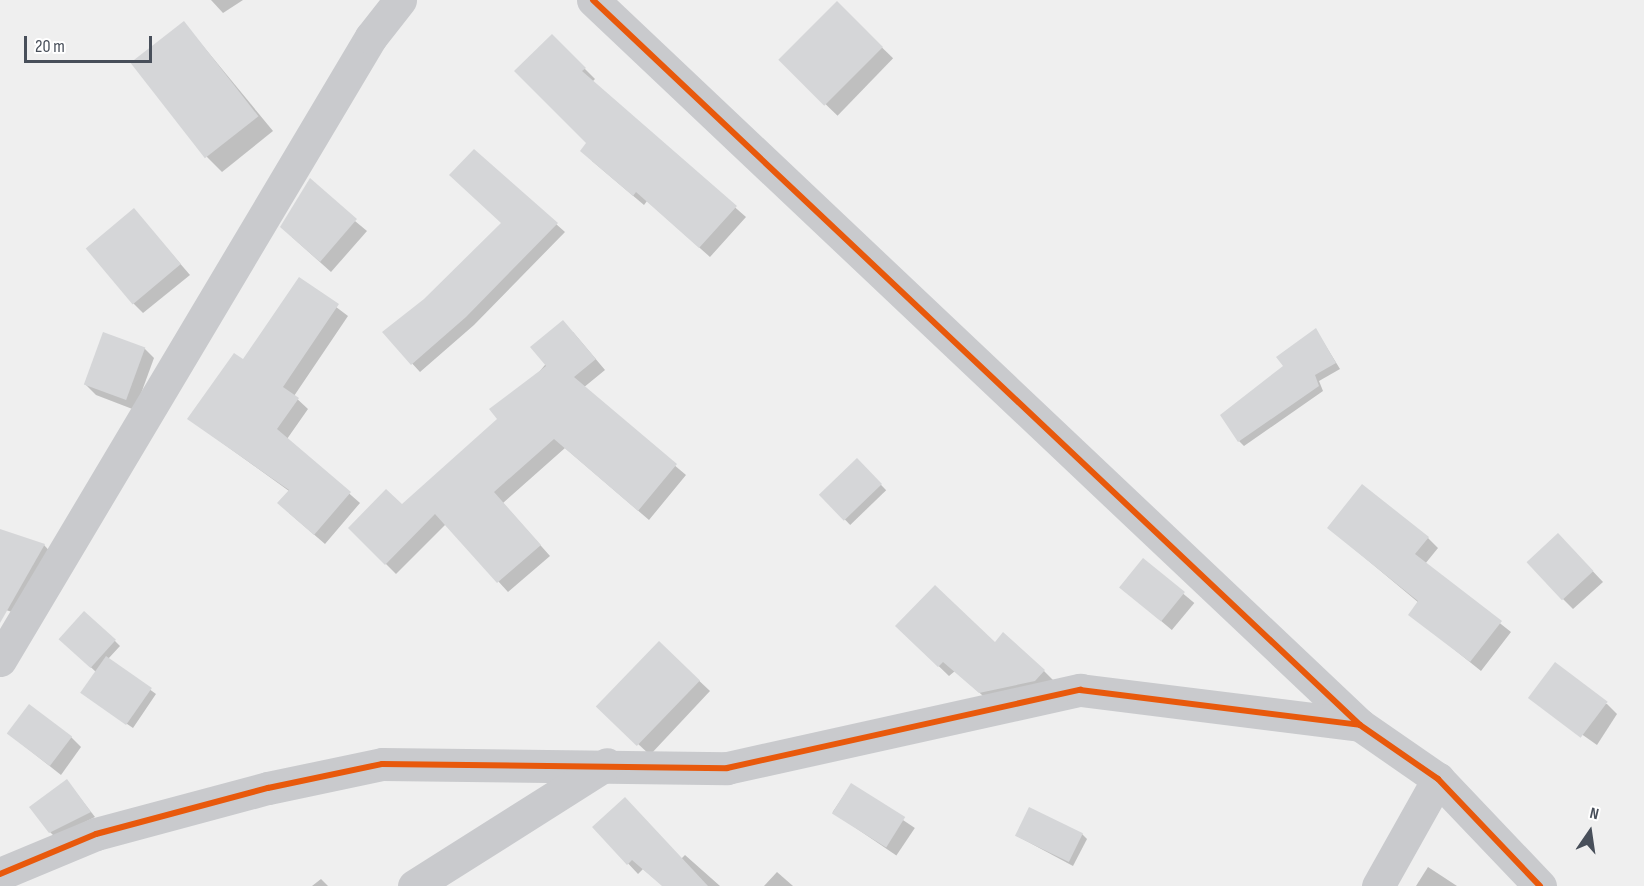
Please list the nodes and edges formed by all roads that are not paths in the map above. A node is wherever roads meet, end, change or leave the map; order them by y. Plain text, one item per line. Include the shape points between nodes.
1 (400, 0) edge
2 (593, 0) edge
3 (0, 660) edge
4 (1360, 725) junction
5 (608, 764) junction
6 (1438, 778) junction
7 (0, 874) edge
8 (414, 886) edge
9 (1378, 886) edge
10 (1540, 886) edge

1 - 3 street via 371,37
2 - 4 street
4 - 5 street via 1080,690 727,768
4 - 6 street
5 - 7 street via 382,764 268,788 96,834
5 - 8 street
6 - 9 street
6 - 10 street

